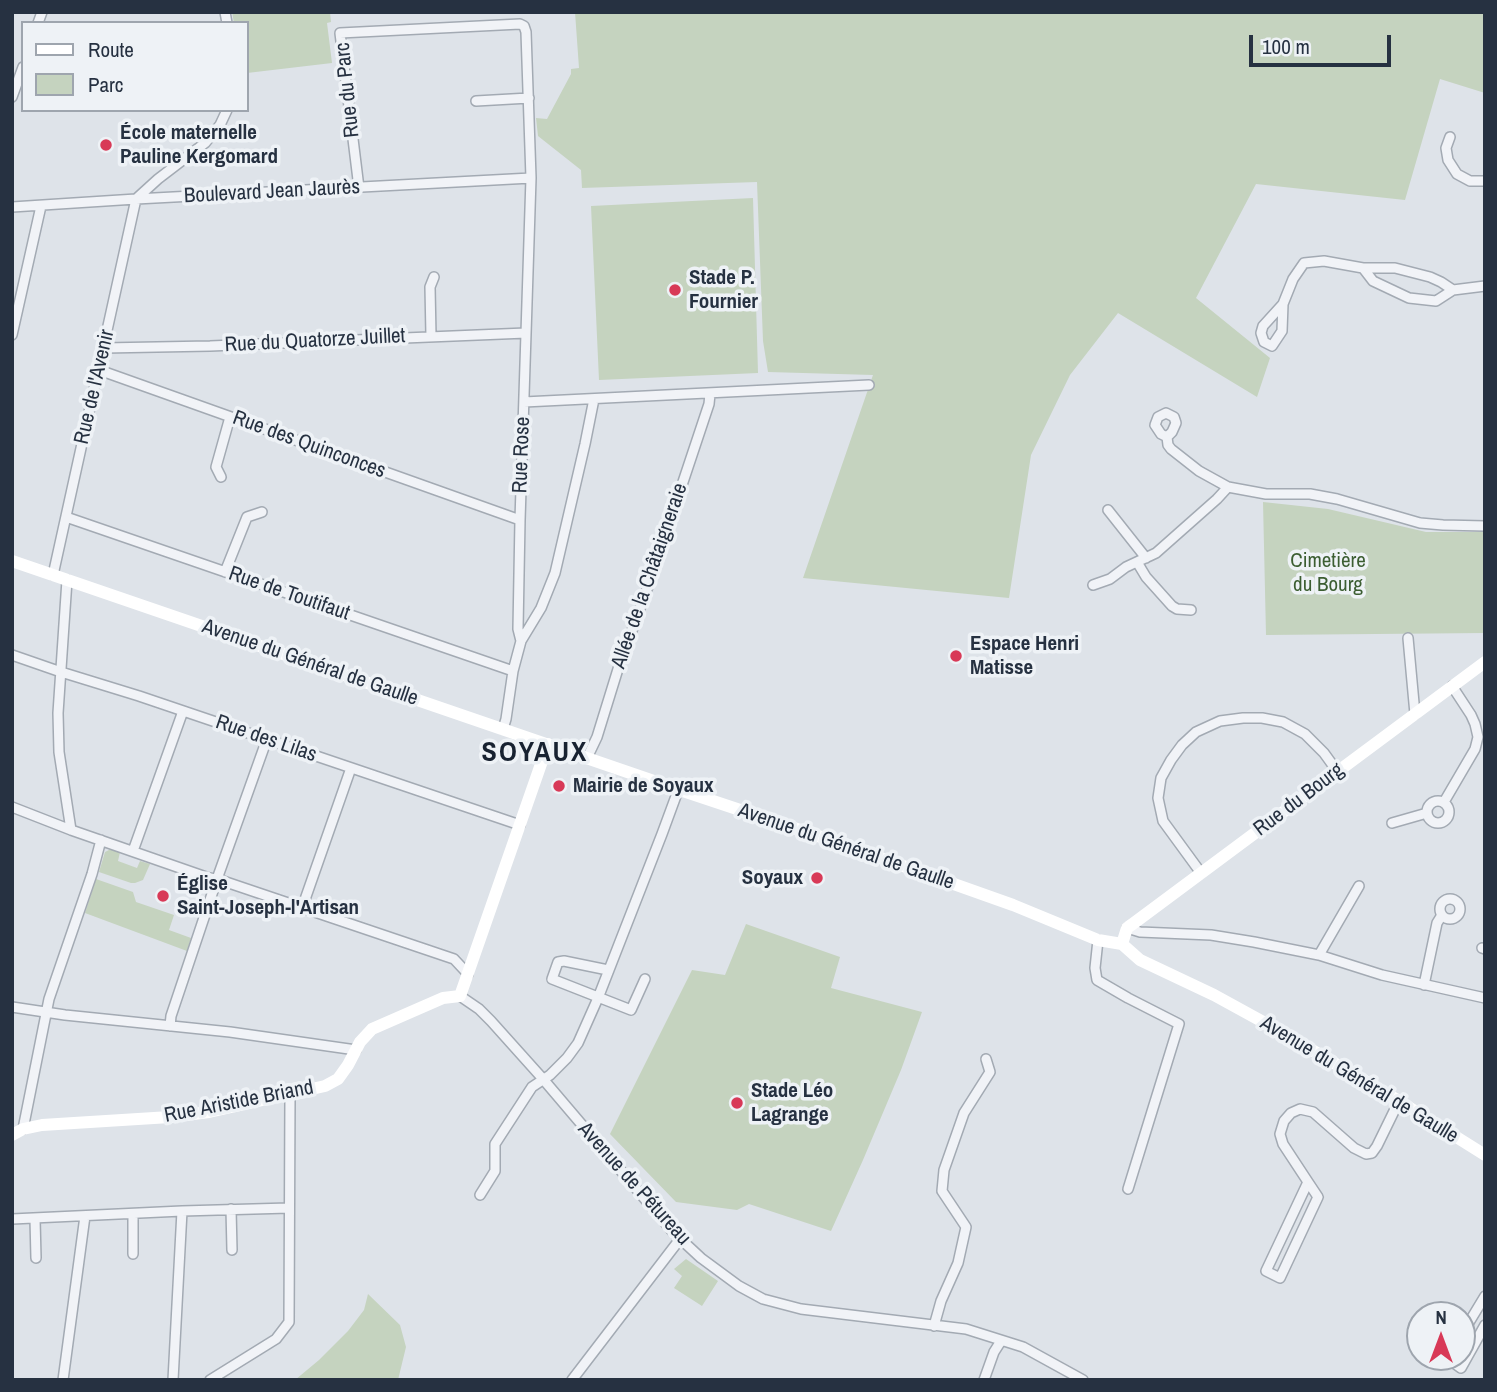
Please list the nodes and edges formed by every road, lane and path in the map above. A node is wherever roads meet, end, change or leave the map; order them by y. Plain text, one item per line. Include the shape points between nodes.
1 (21, 72) edge
2 (12, 97) edge
3 (529, 98) junction
4 (476, 101) dead end
5 (226, 112) edge
6 (1450, 136) dead end
7 (531, 178) junction
8 (1485, 181) edge
9 (359, 188) junction
10 (136, 199) junction
11 (41, 205) junction
12 (12, 208) edge
13 (1363, 268) junction
14 (434, 277) dead end
15 (1485, 286) edge
16 (1453, 290) junction
17 (1283, 304) dead end
18 (526, 333) junction
19 (12, 335) edge
20 (430, 336) junction
21 (104, 348) junction
22 (99, 370) junction
23 (869, 385) dead end
24 (710, 394) junction
25 (594, 399) junction
26 (524, 402) junction
27 (230, 417) junction
28 (1167, 437) dead end
29 (221, 477) dead end
30 (1228, 487) junction
31 (1108, 510) dead end
32 (262, 512) dead end
33 (66, 517) junction
34 (520, 520) junction
35 (1485, 526) edge
36 (1142, 560) junction
37 (12, 561) edge
38 (225, 572) junction
39 (53, 575) junction
40 (67, 580) junction
41 (1093, 585) dead end
42 (1191, 610) dead end
43 (1408, 638) dead end
44 (521, 641) junction
45 (12, 655) edge
46 (1485, 662) edge
47 (513, 671) junction
48 (61, 672) junction
49 (1452, 686) junction
50 (183, 711) junction
51 (1415, 713) junction
52 (502, 729) junction
53 (267, 739) junction
54 (548, 744) junction
55 (587, 758) junction
56 (351, 768) junction
57 (1337, 771) junction
58 (677, 789) junction
59 (1444, 802) junction
60 (12, 807) edge
61 (1427, 813) junction
62 (1391, 823) dead end
63 (520, 825) junction
64 (71, 830) junction
65 (101, 840) junction
66 (133, 851) junction
67 (1201, 873) junction
68 (217, 879) junction
69 (1359, 886) dead end
70 (302, 908) junction
71 (1442, 915) dead end
72 (1128, 928) junction
73 (1098, 940) junction
74 (1122, 944) junction
75 (1319, 956) junction
76 (608, 970) junction
77 (468, 974) junction
78 (645, 979) dead end
79 (1424, 985) junction
80 (460, 996) junction
81 (598, 998) junction
82 (1485, 998) edge
83 (12, 1007) edge
84 (46, 1011) junction
85 (170, 1027) junction
86 (356, 1050) junction
87 (986, 1059) dead end
88 (543, 1079) junction
89 (290, 1095) junction
90 (1399, 1101) junction
91 (18, 1132) edge
92 (1485, 1155) edge
93 (1308, 1182) junction
94 (1128, 1189) dead end
95 (480, 1195) dead end
96 (289, 1208) junction
97 (231, 1209) junction
98 (182, 1211) junction
99 (133, 1214) junction
100 (85, 1216) junction
101 (12, 1219) edge
102 (35, 1219) junction
103 (680, 1239) junction
104 (232, 1250) dead end
105 (133, 1254) dead end
106 (36, 1258) dead end
107 (1485, 1325) edge
108 (934, 1326) junction
109 (1002, 1341) junction
110 (1476, 1341) edge
111 (1078, 1378) edge
112 (63, 1380) edge
113 (173, 1380) edge
114 (210, 1380) edge
115 (572, 1380) edge
116 (984, 1380) edge

1 - 2 street
3 - 4 street
3 - 7 street, Rue du Parc
3 - 9 street, Rue du Parc via 526,32 520,23 340,33
5 - 10 street via 205,143
6 - 8 street via 1448,160 1457,174
7 - 9 street, Boulevard Jean Jaurès
7 - 18 street, Rue Rose
9 - 10 street, Boulevard Jean Jaurès
10 - 11 street, Boulevard Jean Jaurès
10 - 21 street, Rue de l'Avenir
11 - 12 street, Boulevard Jean Jaurès
11 - 19 street
13 - 16 street via 1395,268 1430,277
13 - 16 street via 1373,281 1409,298 1436,301
13 - 17 street via 1324,261 1304,263
14 - 20 street
15 - 16 street
18 - 20 street, Rue du Quatorze Juillet
18 - 26 street, Rue Rose
20 - 21 street, Rue du Quatorze Juillet
21 - 22 street, Rue de l'Avenir
22 - 27 street, Rue des Quinconces
22 - 33 street, Rue de l'Avenir
23 - 24 street
24 - 25 street
24 - 55 street, Allée de la Châtaigneraie
25 - 26 street
25 - 44 street via 555,573
26 - 34 street, Rue Rose
27 - 29 street via 216,467
27 - 34 street, Rue des Quinconces
28 - 30 street via 1171,449
30 - 35 street via 1337,499 1420,523
30 - 36 street via 1163,547
31 - 36 street
32 - 38 street via 247,517
33 - 38 street, Rue de Toutifaut
33 - 39 street, Rue de l'Avenir
34 - 44 street, Rue Rose
36 - 41 street
36 - 42 street via 1146,577 1172,606
37 - 39 main road, Avenue du Général de Gaulle
38 - 47 street, Rue de Toutifaut
39 - 40 main road, Avenue du Général de Gaulle
40 - 48 street
40 - 52 main road, Avenue du Général de Gaulle
43 - 51 street
44 - 47 street, Rue Rose
45 - 48 street, Rue des Lilas
46 - 49 main road, Rue du Bourg
47 - 52 street, Rue Rose
48 - 50 street, Rue des Lilas
48 - 64 street via 59,752
49 - 51 main road, Rue du Bourg
49 - 59 street via 1471,715 1478,737
50 - 53 street, Rue des Lilas
50 - 66 street
51 - 57 main road, Rue du Bourg
52 - 54 main road, Avenue du Général de Gaulle
53 - 56 street, Rue des Lilas
53 - 68 street
54 - 55 main road, Avenue du Général de Gaulle
54 - 63 main road
55 - 58 main road, Avenue du Général de Gaulle
56 - 63 street, Rue des Lilas
56 - 70 street
57 - 67 main road, Rue du Bourg
57 - 67 street via 1305,734 1283,722 1243,718 1220,721 1196,732 1171,760 1161,778 1158,798 1163,821
58 - 73 main road, Avenue du Général de Gaulle via 974,891
58 - 76 street
59 - 61 street via 1430,803
59 - 61 street via 1449,811 1444,821 1433,822
60 - 64 street
61 - 62 street
63 - 77 main road
64 - 65 street
65 - 66 street
65 - 84 street
66 - 68 street
67 - 72 main road, Rue du Bourg
68 - 70 street
68 - 85 street
69 - 75 street
70 - 77 street via 454,959
71 - 79 street
72 - 74 main road
72 - 75 street via 1211,935
73 - 74 main road, Avenue du Général de Gaulle
73 - 94 street via 1097,979 1179,1024
74 - 90 main road, Avenue du Général de Gaulle via 1140,960 1214,995
75 - 79 street
76 - 81 street
76 - 81 street via 558,962 552,979
77 - 80 main road
78 - 81 street via 631,1010
79 - 82 street
80 - 86 main road, Rue Aristide Briand via 443,998 372,1029
80 - 88 street, Avenue de Pétureau via 492,1021
81 - 88 street via 578,1043
83 - 84 street
84 - 85 street
84 - 91 street
85 - 86 street
86 - 89 main road, Rue Aristide Briand via 338,1079
87 - 108 street via 990,1072 964,1113 944,1170 942,1191 966,1227
88 - 95 street via 532,1087 495,1144 495,1171
88 - 103 street, Avenue de Pétureau
89 - 91 main road, Rue Aristide Briand via 209,1112 42,1125
89 - 96 street
90 - 92 main road, Avenue du Général de Gaulle
90 - 93 street via 1377,1146 1366,1154 1313,1112 1300,1109 1291,1113 1280,1134
93 - 93 street via 1318,1197 1280,1278 1266,1271
96 - 97 street
96 - 114 street via 289,1322 276,1339
97 - 98 street
97 - 104 street
98 - 99 street
98 - 113 street
99 - 100 street
99 - 105 street
100 - 102 street
100 - 112 street
101 - 102 street
102 - 106 street
103 - 108 street, Avenue de Pétureau via 720,1273 763,1299 821,1312
103 - 115 street
107 - 110 street
108 - 109 street, Avenue de Pétureau via 966,1329
109 - 111 street, Avenue de Pétureau via 1035,1352
109 - 116 street

